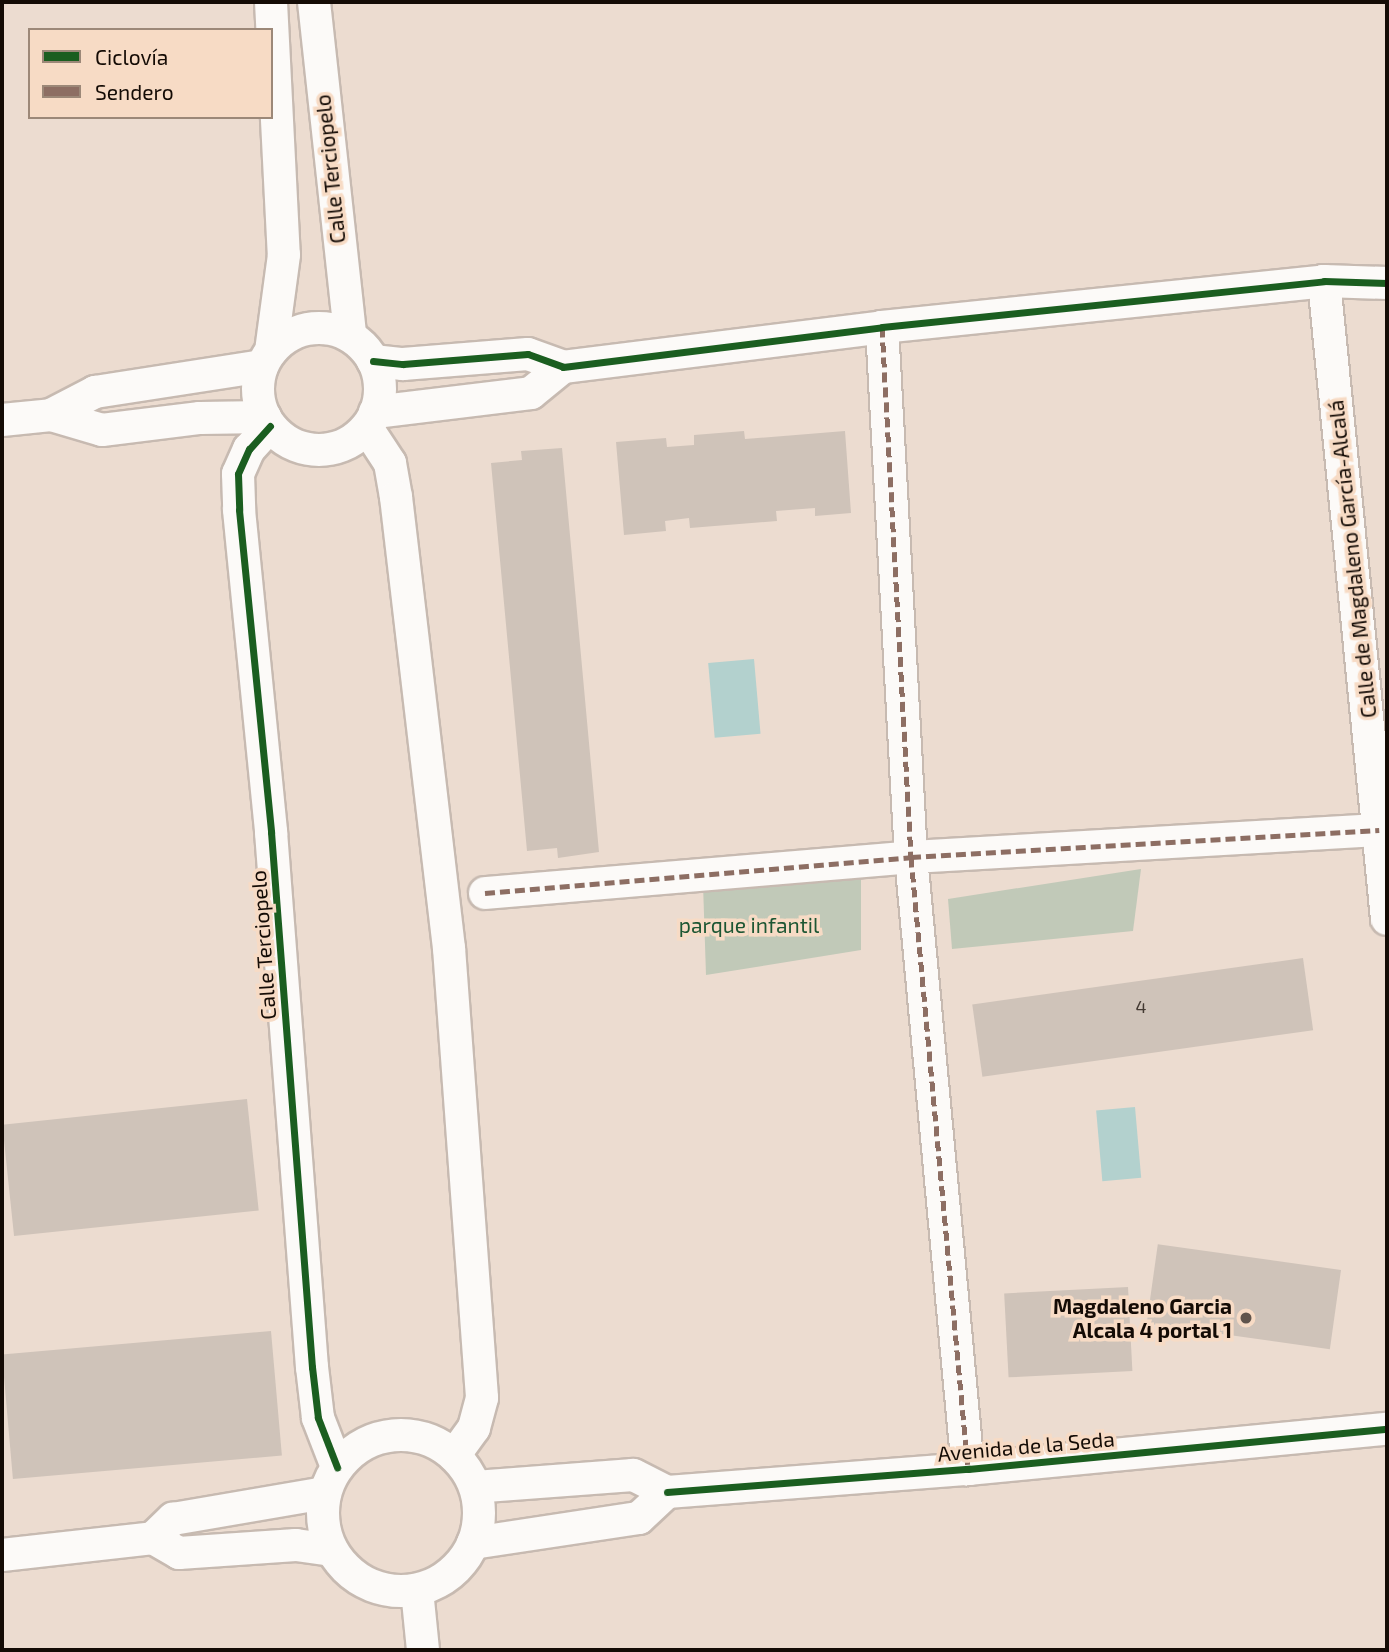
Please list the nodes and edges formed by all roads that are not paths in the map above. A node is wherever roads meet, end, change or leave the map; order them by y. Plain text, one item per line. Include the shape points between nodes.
1 (271, 2) edge
2 (314, 2) edge
3 (272, 28) edge
4 (273, 41) edge
5 (1324, 281) junction
6 (1387, 283) edge
7 (882, 327) junction
8 (350, 336) junction
9 (267, 358) junction
10 (373, 361) junction
11 (563, 367) junction
12 (51, 415) junction
13 (2, 420) edge
14 (371, 420) junction
15 (267, 421) junction
16 (1379, 830) junction
17 (911, 856) junction
18 (485, 893) dead end
19 (1387, 919) edge
20 (1387, 1429) edge
21 (454, 1455) junction
22 (968, 1469) junction
23 (331, 1480) junction
24 (474, 1487) junction
25 (667, 1492) junction
26 (153, 1538) junction
27 (473, 1543) junction
28 (332, 1550) junction
29 (2, 1555) edge
30 (417, 1590) junction
31 (423, 1650) edge

1 - 3 street
2 - 8 street, Calle Terciopelo
4 - 9 street via 284,255
5 - 6 street
5 - 7 street
5 - 16 street, Calle de Magdaleno García-Alcalá
7 - 11 street
7 - 17 street
8 - 9 street via 334,329 299,331
8 - 10 street
9 - 12 street via 95,392
9 - 15 street via 259,400
10 - 11 street via 403,364 528,354
10 - 14 street via 379,378
11 - 14 street via 531,393
12 - 13 street
12 - 15 street via 102,430 200,418
14 - 15 street via 339,447 321,450 288,442
14 - 21 street via 390,463 394,485 449,948 482,1398 474,1429
15 - 23 street, Calle Terciopelo via 238,474 239,510 271,832 312,1367
16 - 17 street
16 - 19 street, Calle de Magdaleno García-Alcalá
17 - 18 street
17 - 22 street
20 - 22 street, Avenida de la Seda
21 - 23 street via 421,1437 384,1436 350,1453
21 - 24 street
22 - 25 street, Avenida de la Seda
23 - 26 street via 173,1519
23 - 28 street via 323,1520
24 - 25 street via 633,1475
24 - 27 street via 478,1525
25 - 27 street via 639,1518
26 - 28 street via 179,1553 296,1545
26 - 29 street
27 - 30 street via 451,1573
28 - 30 street via 362,1582 380,1589
30 - 31 street

